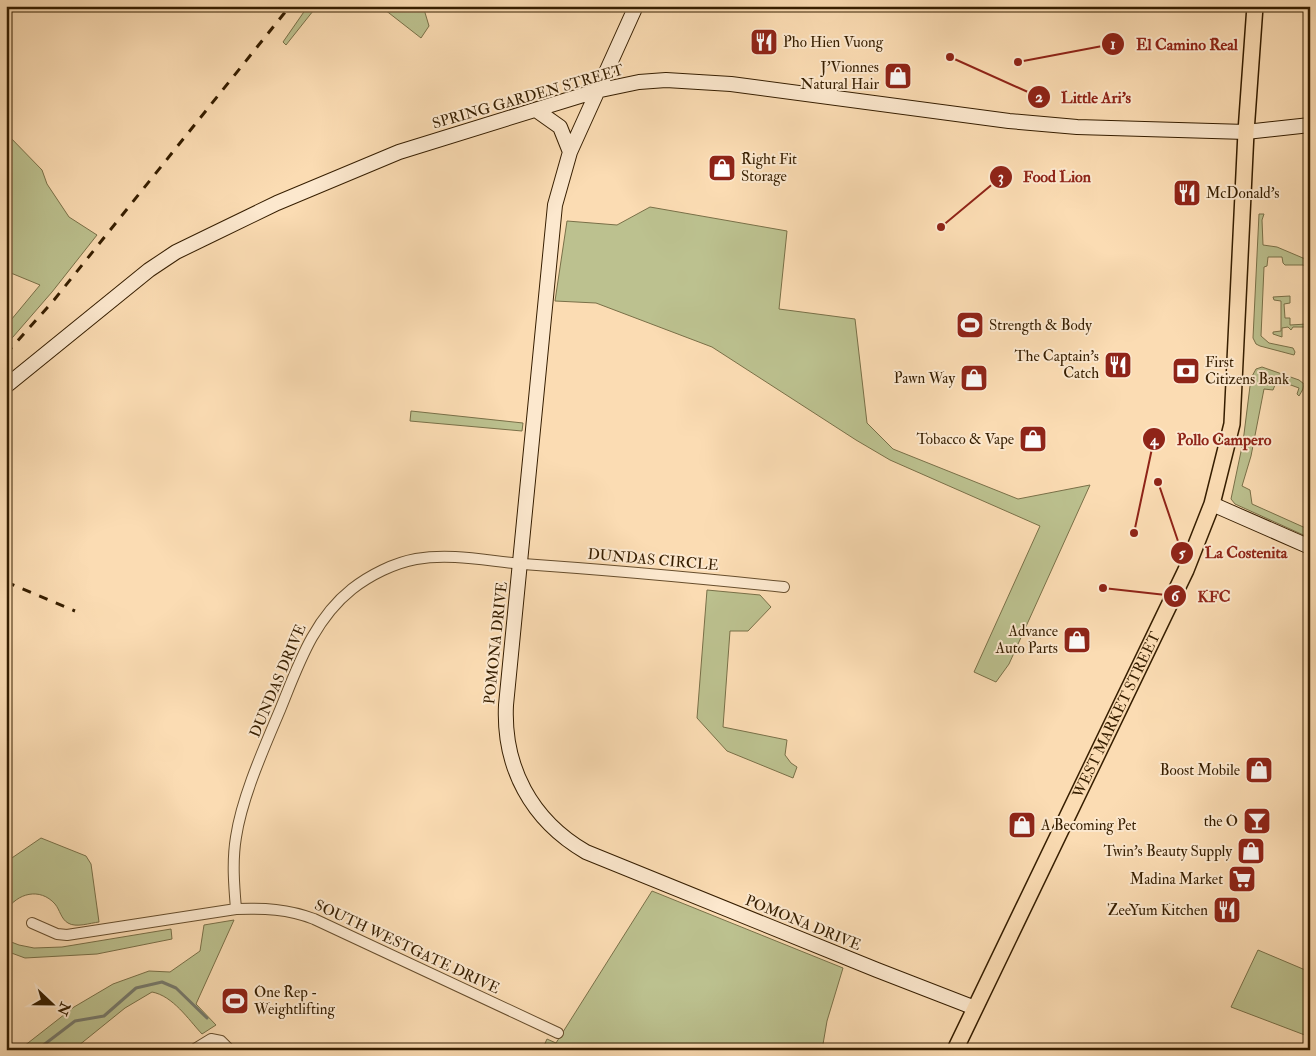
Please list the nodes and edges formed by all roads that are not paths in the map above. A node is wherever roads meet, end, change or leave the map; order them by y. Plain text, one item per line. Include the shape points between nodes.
1 (636, 6) edge
2 (1250, 6) edge
3 (1255, 7) edge
4 (596, 92) junction
5 (536, 110) junction
6 (1310, 125) edge
7 (1246, 132) junction
8 (570, 152) junction
9 (6, 386) edge
10 (1212, 504) junction
11 (1310, 547) edge
12 (520, 564) junction
13 (784, 587) dead end
14 (236, 909) junction
15 (32, 923) dead end
16 (975, 1008) junction
17 (558, 1033) dead end
18 (193, 1050) edge
19 (230, 1050) edge
20 (955, 1050) edge

1 - 4 main road, POMONA DRIVE
2 - 3 street
3 - 7 main road, WEST MARKET STREET
4 - 5 main road, SPRING GARDEN STREET
4 - 7 main road, SPRING GARDEN STREET via 639,82 666,80 731,84 1024,123
4 - 8 main road, POMONA DRIVE
5 - 8 main road via 560,127
5 - 9 main road, SPRING GARDEN STREET via 373,162 277,203 176,252
6 - 7 main road, SPRING GARDEN STREET
7 - 10 main road, WEST MARKET STREET via 1232,424
8 - 12 main road, POMONA DRIVE via 552,221
10 - 11 main road
10 - 16 main road, WEST MARKET STREET via 1186,570
12 - 13 street, DUNDAS CIRCLE
12 - 14 street, DUNDAS DRIVE via 446,557 401,563 353,588 322,620 304,652 242,811 234,851
12 - 16 main road, POMONA DRIVE via 506,705 506,738 519,780 546,820 568,840 598,858
14 - 15 street, SOUTH WESTGATE DRIVE via 67,935
14 - 17 street, SOUTH WESTGATE DRIVE via 275,909 314,919
16 - 20 main road, WEST MARKET STREET
18 - 19 street via 211,1038

